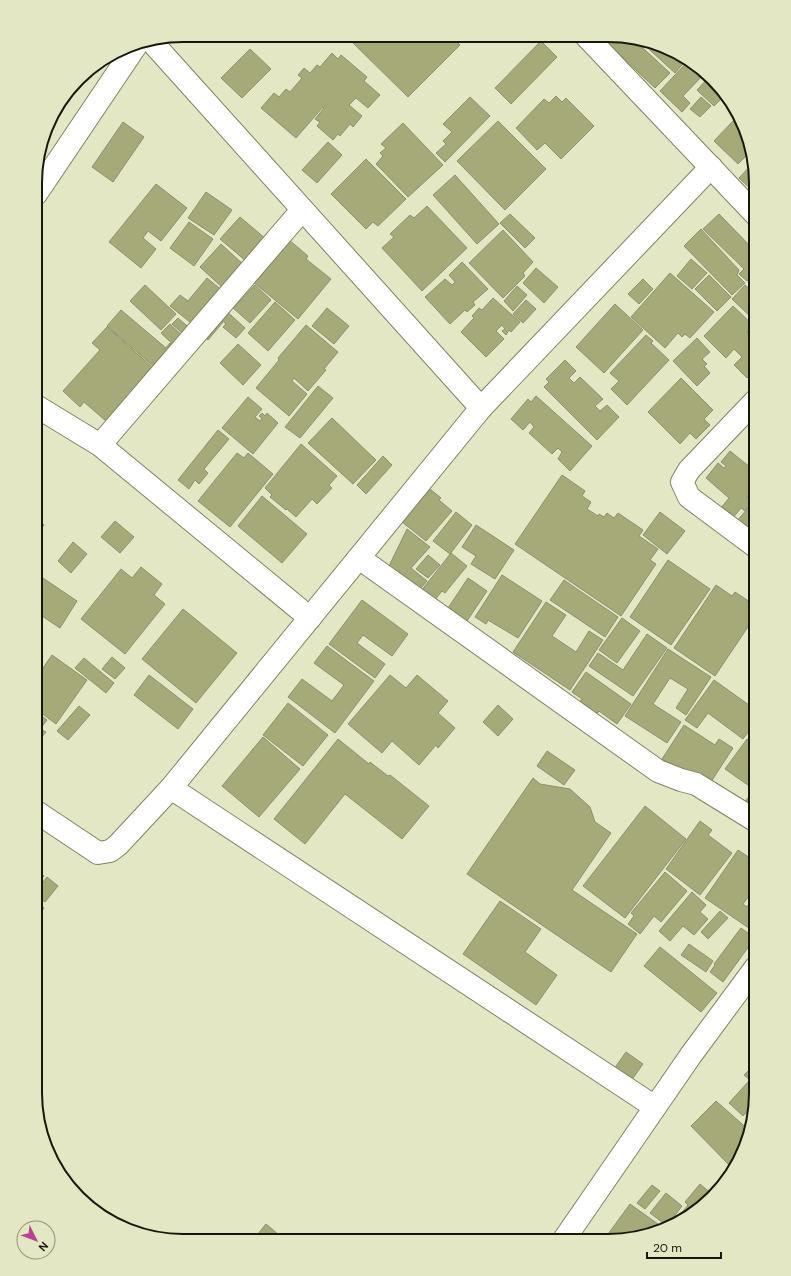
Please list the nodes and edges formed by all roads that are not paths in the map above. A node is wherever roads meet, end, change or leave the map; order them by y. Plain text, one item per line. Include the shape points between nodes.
1 (592, 42) edge
2 (154, 45) edge
3 (132, 52) edge
4 (711, 167) junction
5 (42, 185) edge
6 (749, 208) edge
7 (302, 210) junction
8 (749, 407) edge
9 (481, 408) junction
10 (42, 410) edge
11 (100, 445) junction
12 (749, 542) edge
13 (359, 558) junction
14 (310, 618) junction
15 (171, 788) junction
16 (42, 816) edge
17 (749, 817) edge
18 (749, 976) edge
19 (655, 1107) junction
20 (568, 1234) edge

1 - 4 street
2 - 7 street
3 - 5 street
4 - 6 street
4 - 9 street
7 - 9 street
7 - 11 street
8 - 12 street via 689,470 682,482 689,497
9 - 13 street
10 - 11 street
11 - 14 street
13 - 14 street
13 - 17 street via 658,771 696,784
14 - 15 street
15 - 16 street via 118,845 110,851 98,854
15 - 19 street
18 - 19 street
19 - 20 street

